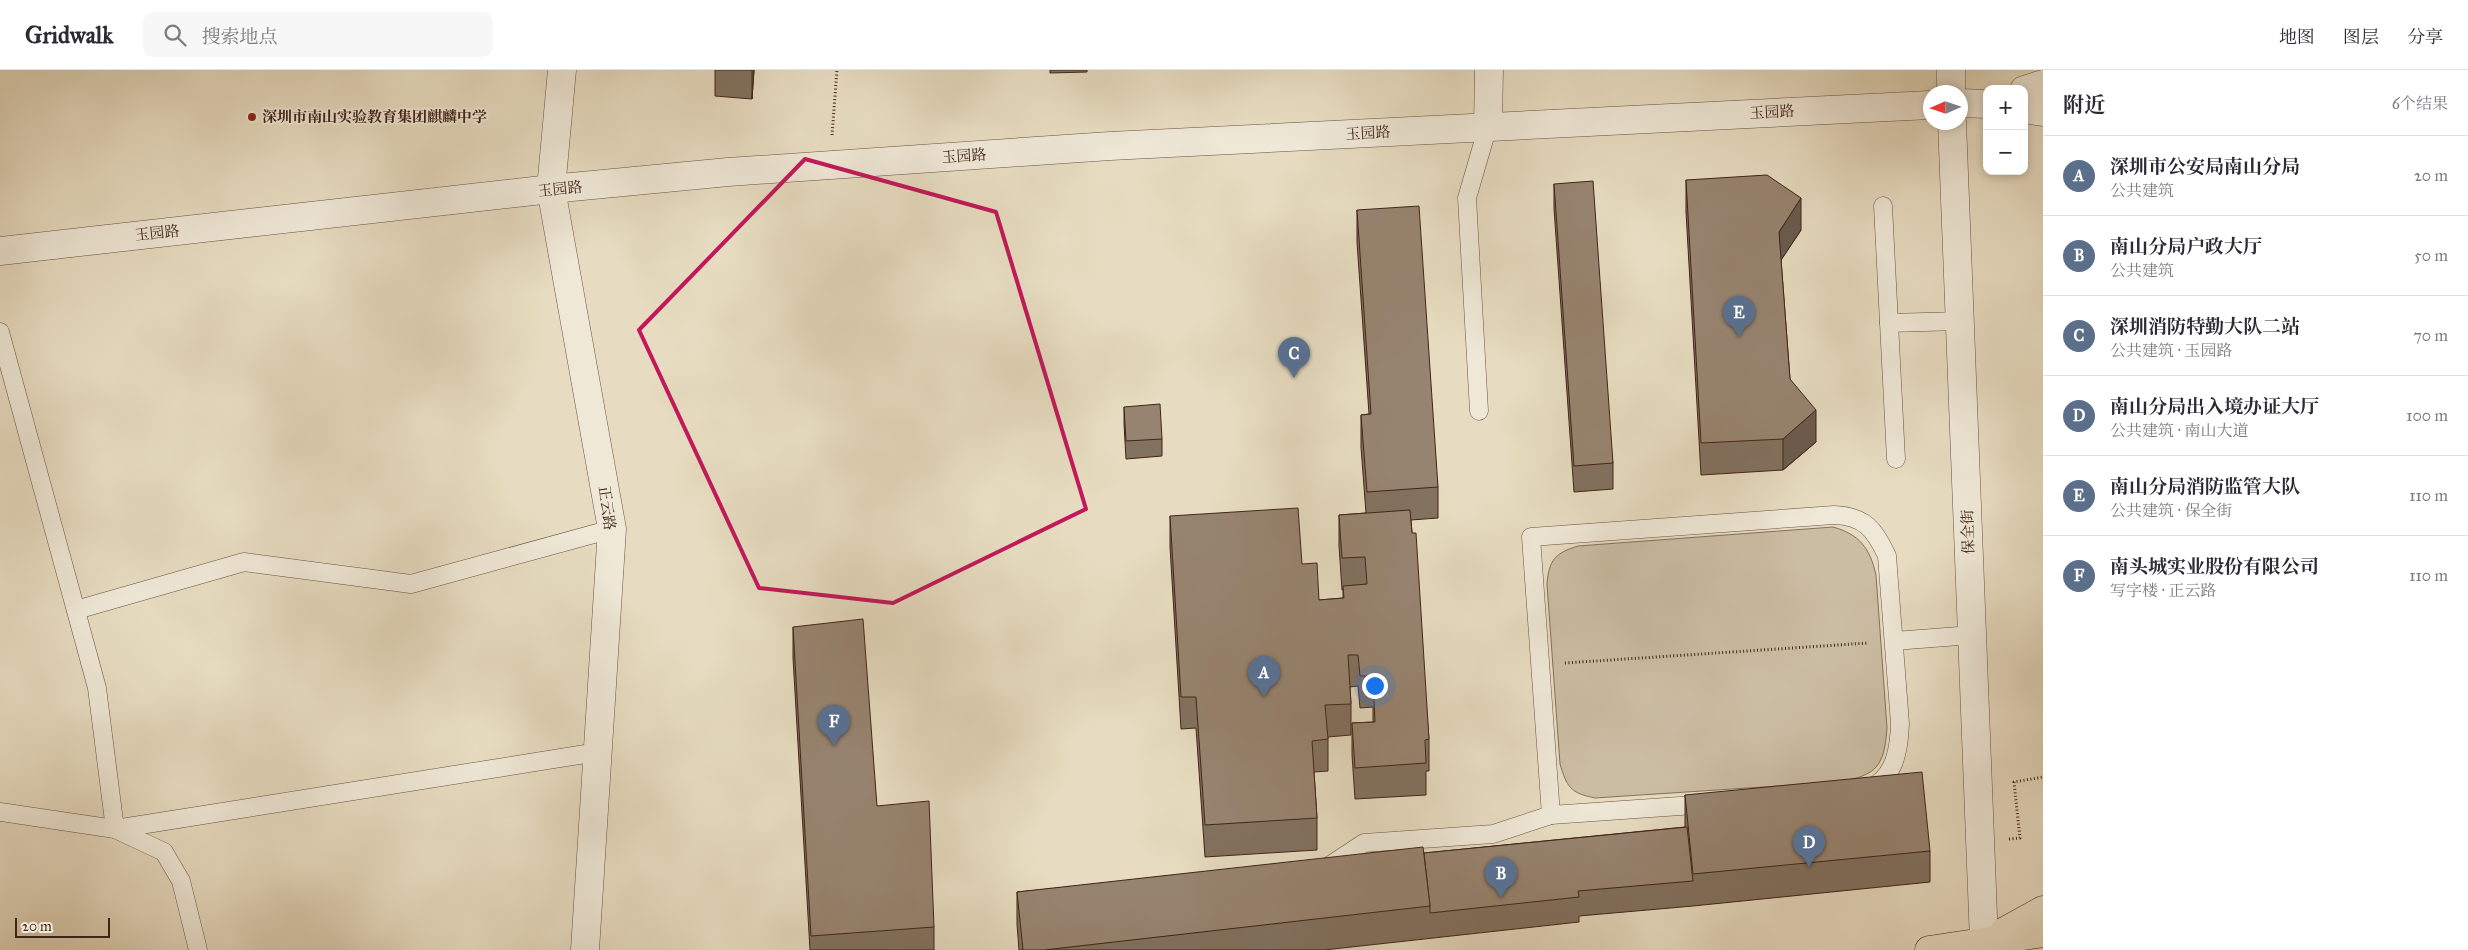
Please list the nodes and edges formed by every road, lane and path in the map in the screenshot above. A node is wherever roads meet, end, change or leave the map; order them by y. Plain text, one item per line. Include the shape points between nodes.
1 (562, 70) edge
2 (837, 70) edge
3 (1489, 70) edge
4 (1951, 70) edge
5 (2043, 84) edge
6 (1951, 85) edge
7 (2028, 89) edge
8 (1923, 105) edge
9 (2028, 110) edge
10 (2043, 112) edge
11 (1488, 126) junction
12 (1952, 130) edge
13 (829, 166) junction
14 (551, 190) junction
15 (1883, 206) dead end
16 (0, 250) edge
17 (1960, 321) junction
18 (1889, 323) junction
19 (0, 332) edge
20 (1479, 411) dead end
21 (1896, 459) dead end
22 (612, 529) junction
23 (76, 610) junction
24 (1972, 636) junction
25 (1894, 641) junction
26 (1540, 665) junction
27 (598, 752) junction
28 (2043, 778) edge
29 (1853, 794) edge
30 (1726, 802) edge
31 (0, 812) edge
32 (1551, 815) junction
33 (116, 829) junction
34 (2020, 838) dead end
35 (1305, 870) edge
36 (2043, 910) edge
37 (2043, 933) edge
38 (1984, 942) junction
39 (198, 950) edge
40 (585, 950) edge
41 (1929, 950) edge

1 - 14 street, 正云路
2 - 13 path
3 - 11 street
4 - 6 street
5 - 7 street
8 - 11 street, 玉园路
9 - 10 street
11 - 13 street, 玉园路 via 1110,146
11 - 20 lane via 1467,198
12 - 17 street, 保全街
13 - 14 street, 玉园路 via 728,172
14 - 16 street, 玉园路
14 - 22 street, 正云路
15 - 18 lane
17 - 18 lane
17 - 24 street, 保全街
18 - 21 lane
19 - 23 lane
22 - 23 lane via 411,584 244,562
22 - 27 street, 正云路
23 - 33 lane via 97,688
24 - 25 lane
24 - 38 street, 保全街
25 - 26 path
25 - 26 lane via 1887,556 1879,539 1865,524 1851,516 1834,515 1531,537
25 - 29 lane via 1900,724 1894,764 1884,779
26 - 32 lane
27 - 33 lane
27 - 40 street, 正云路
28 - 34 path via 2014,782
30 - 32 lane
31 - 33 lane
32 - 35 lane via 1493,834 1364,843 1324,869
33 - 39 lane via 164,852 181,881
36 - 38 main road
37 - 38 main road
38 - 41 main road

